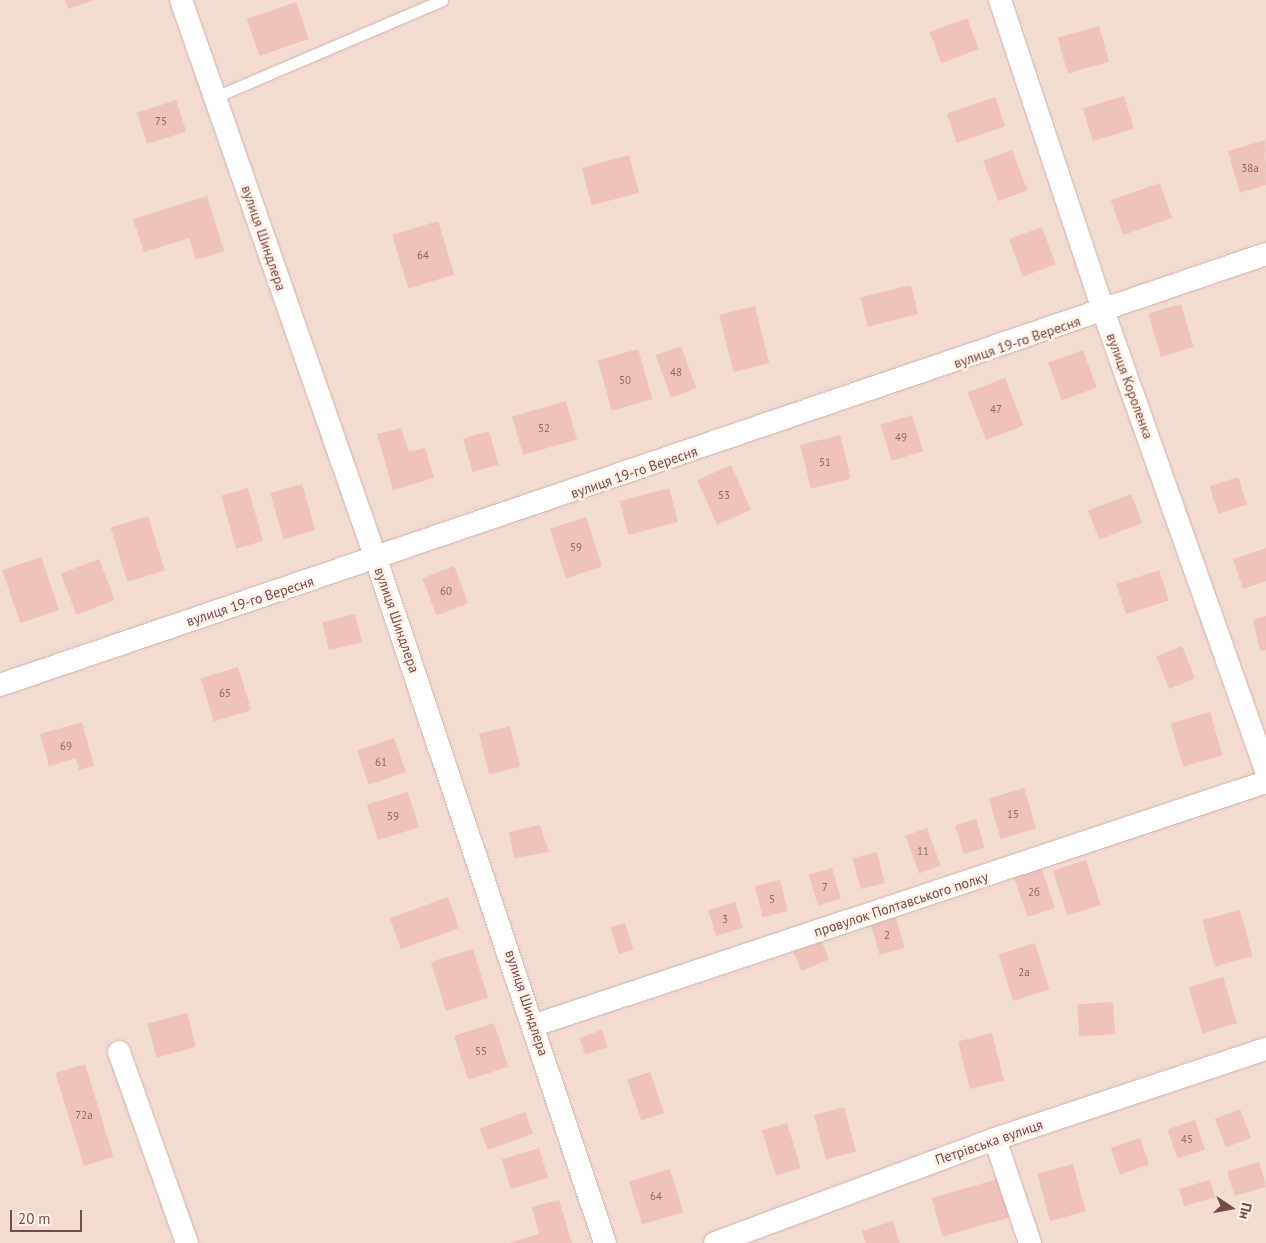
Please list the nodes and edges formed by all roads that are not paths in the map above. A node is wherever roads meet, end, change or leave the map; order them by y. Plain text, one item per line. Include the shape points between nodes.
1 (181, 0) edge
2 (442, 0) edge
3 (1000, 0) edge
4 (215, 97) junction
5 (1266, 254) edge
6 (1104, 313) junction
7 (376, 559) junction
8 (0, 685) edge
9 (1266, 770) edge
10 (1266, 782) edge
11 (535, 1025) junction
12 (1266, 1049) edge
13 (119, 1052) dead end
14 (995, 1139) junction
15 (187, 1243) edge
16 (605, 1243) edge
17 (715, 1243) edge
18 (1030, 1243) edge

1 - 4 street, вулиця Шиндлера
2 - 4 lane
3 - 6 street, вулиця Короленка
4 - 7 street, вулиця Шиндлера
5 - 6 street, вулиця 19-го Вересня
6 - 7 street, вулиця 19-го Вересня
6 - 9 street, вулиця Короленка
7 - 8 street, вулиця 19-го Вересня
7 - 11 street, вулиця Шиндлера
10 - 11 street, провулок Полтавського полку
11 - 16 street, вулиця Шиндлера
12 - 14 street, Петрівська вулиця
13 - 15 street
14 - 17 street, Петрівська вулиця
14 - 18 street

